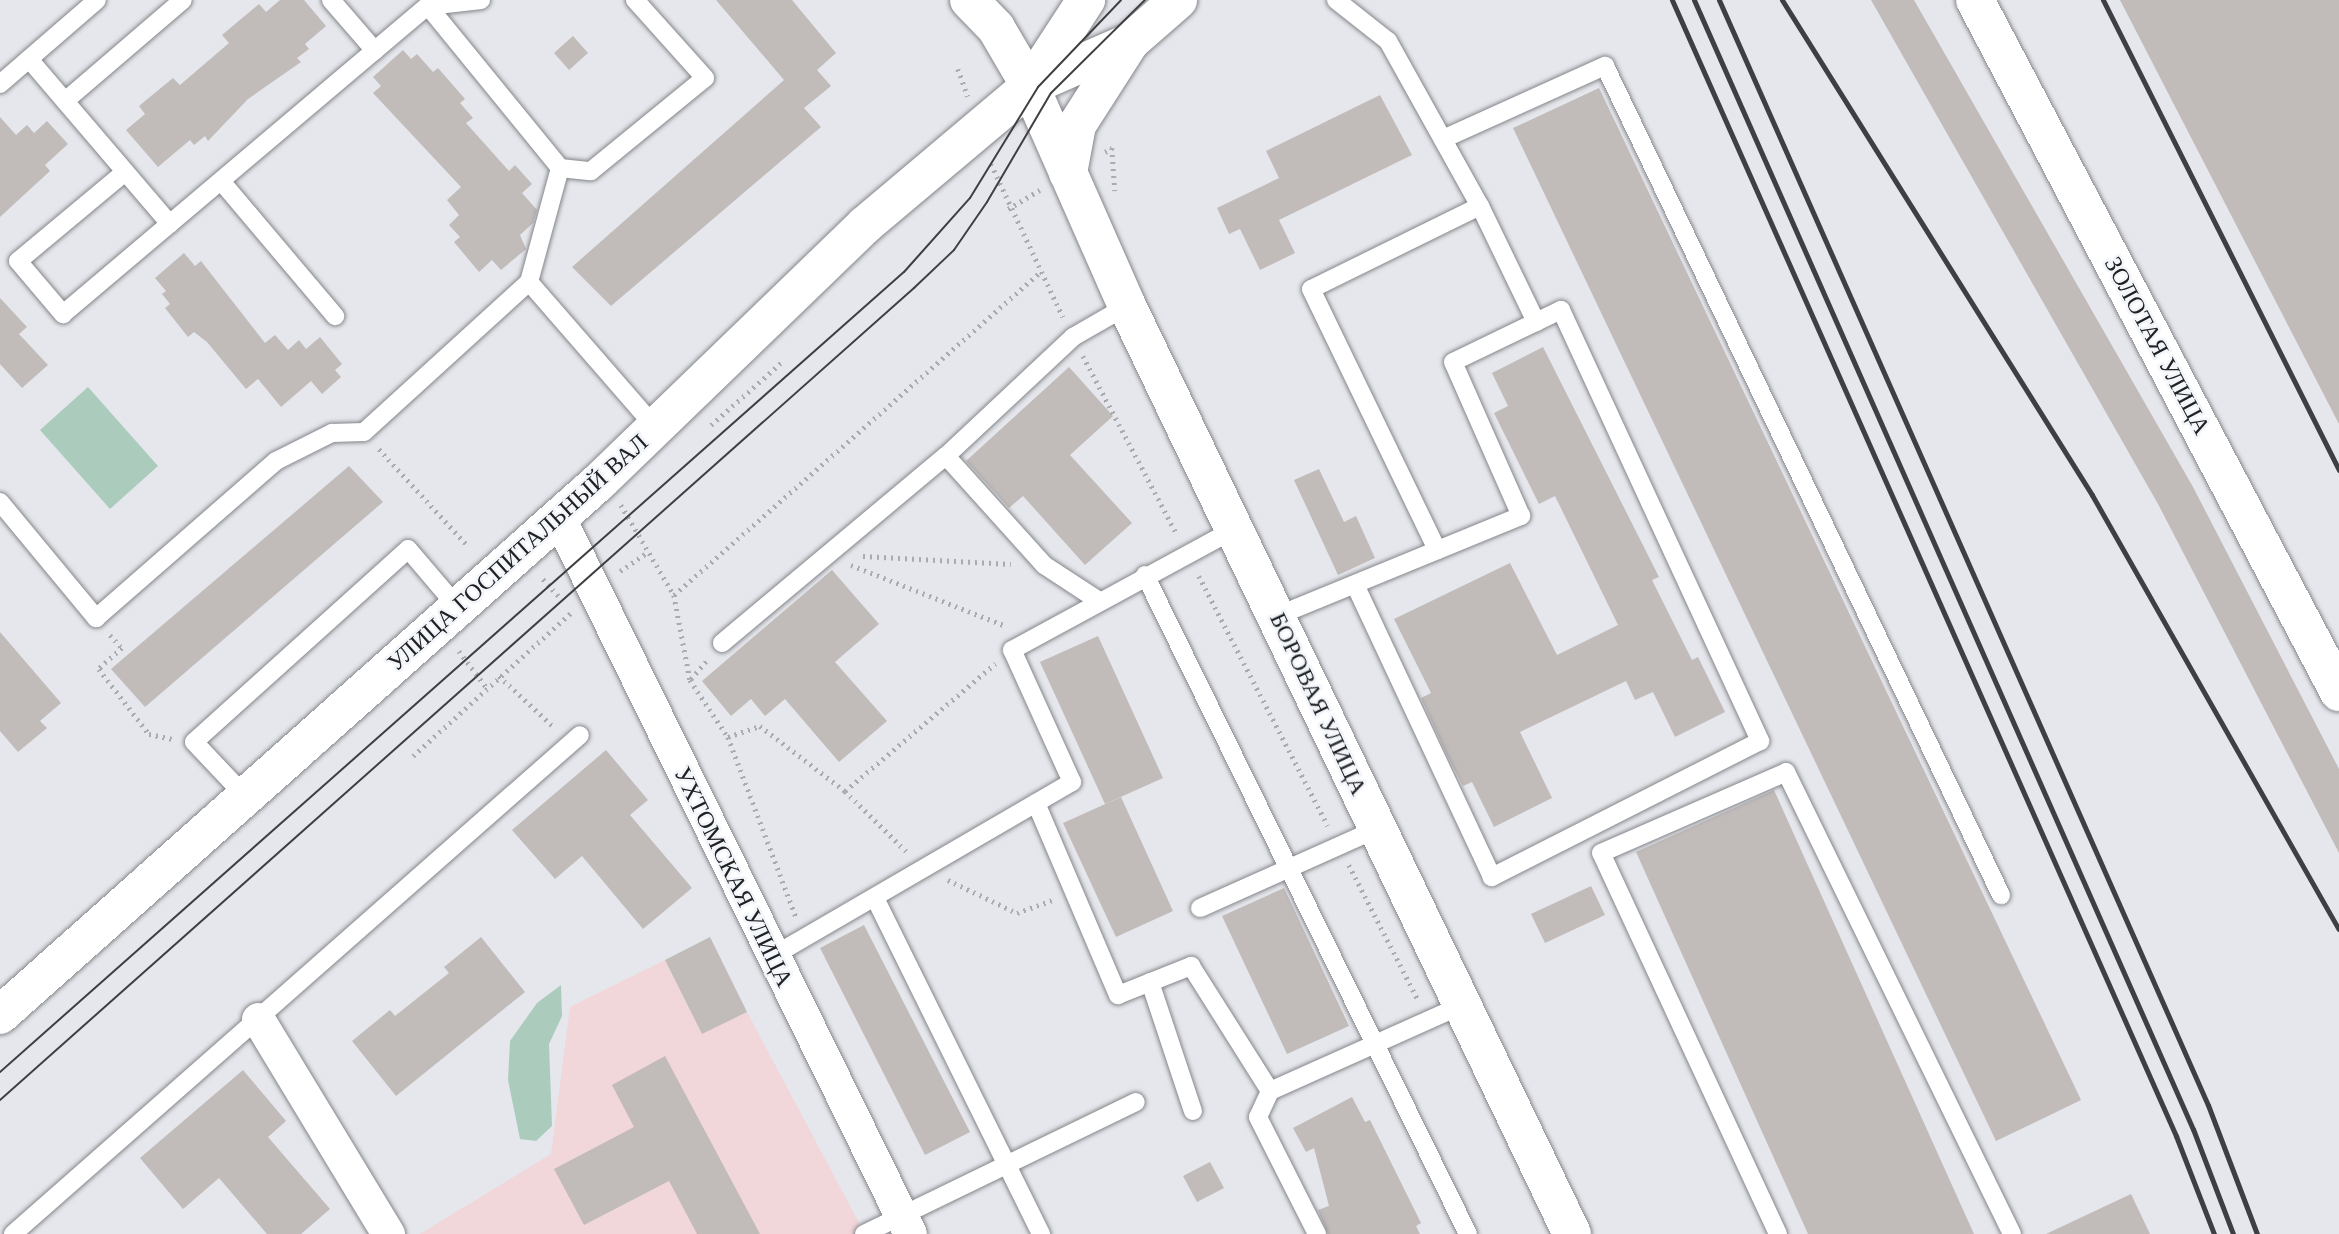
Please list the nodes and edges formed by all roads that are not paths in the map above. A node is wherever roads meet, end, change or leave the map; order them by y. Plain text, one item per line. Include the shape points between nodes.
1 (97, 0) edge
2 (183, 0) edge
3 (331, 0) edge
4 (481, 0) edge
5 (635, 0) edge
6 (969, 0) edge
7 (1086, 0) edge
8 (1178, 0) edge
9 (1336, 0) edge
10 (1975, 0) edge
11 (428, 6) junction
12 (1130, 42) junction
13 (375, 51) junction
14 (29, 58) junction
15 (0, 85) edge
16 (1030, 86) junction
17 (65, 101) junction
18 (1443, 139) junction
19 (560, 168) junction
20 (125, 172) junction
21 (1068, 173) junction
22 (221, 181) junction
23 (1480, 206) junction
24 (170, 224) junction
25 (529, 282) junction
26 (1127, 306) junction
27 (335, 316) dead end
28 (1536, 322) junction
29 (656, 428) junction
30 (946, 456) junction
31 (0, 502) edge
32 (559, 518) junction
33 (1235, 529) junction
34 (1437, 550) junction
35 (1145, 575) junction
36 (1355, 584) junction
37 (1099, 601) junction
38 (1276, 616) junction
39 (463, 627) junction
40 (722, 643) dead end
41 (2339, 692) edge
42 (576, 739) road end
43 (247, 798) junction
44 (1036, 803) junction
45 (1377, 829) junction
46 (1290, 868) junction
47 (2001, 895) dead end
48 (875, 898) junction
49 (1200, 908) dead end
50 (772, 956) junction
51 (1150, 982) junction
52 (1444, 1013) junction
53 (0, 1015) edge
54 (258, 1019) junction
55 (1375, 1044) junction
56 (1270, 1091) junction
57 (1136, 1102) dead end
58 (1193, 1111) dead end
59 (1007, 1165) junction
60 (905, 1224) edge
61 (13, 1234) edge
62 (387, 1234) edge
63 (864, 1234) edge
64 (1041, 1234) edge
65 (1317, 1234) edge
66 (1468, 1234) edge
67 (1572, 1234) edge
68 (1778, 1234) edge
69 (2012, 1234) edge

1 - 14 lane
2 - 17 lane
3 - 13 lane
4 - 11 lane
5 - 19 lane via 705,78 591,171
6 - 16 street, БОРОВАЯ УЛИЦА via 996,28
7 - 16 street, УЛИЦА ГОСПИТАЛЬНЫЙ ВАЛ
8 - 12 street, УЛИЦА ГОСПИТАЛЬНЫЙ ВАЛ
9 - 18 lane via 1388,41
10 - 41 street, ЗОЛОТАЯ УЛИЦА
11 - 13 lane
11 - 19 lane
12 - 16 street, УЛИЦА ГОСПИТАЛЬНЫЙ ВАЛ
12 - 21 street via 1077,125
13 - 22 lane
14 - 15 lane
14 - 17 lane
16 - 21 street, БОРОВАЯ УЛИЦА
16 - 29 street, УЛИЦА ГОСПИТАЛЬНЫЙ ВАЛ via 865,225
17 - 20 lane
18 - 23 lane
18 - 47 lane via 1605,66
19 - 25 lane
20 - 24 lane
20 - 24 lane via 18,261 63,314
21 - 26 street, БОРОВАЯ УЛИЦА
22 - 24 lane
22 - 27 lane
23 - 28 lane
23 - 34 lane via 1311,289
25 - 29 lane
25 - 31 lane via 364,432 332,433 276,461 96,618
26 - 30 lane via 1073,337
26 - 33 street, БОРОВАЯ УЛИЦА
28 - 34 lane via 1453,362 1521,516
28 - 36 lane via 1561,310 1760,741 1492,877
29 - 32 street, УЛИЦА ГОСПИТАЛЬНЫЙ ВАЛ
30 - 37 lane via 1044,565
30 - 40 lane
32 - 39 street, УЛИЦА ГОСПИТАЛЬНЫЙ ВАЛ
32 - 50 street, УХТОМСКАЯ УЛИЦА
33 - 35 lane
33 - 38 street, БОРОВАЯ УЛИЦА
34 - 36 lane
35 - 37 lane
35 - 46 lane
36 - 38 lane
37 - 44 lane via 1012,650 1072,782
38 - 45 street, БОРОВАЯ УЛИЦА
39 - 43 street, УЛИЦА ГОСПИТАЛЬНЫЙ ВАЛ
39 - 43 lane via 408,550 194,742
42 - 54 lane
43 - 53 street, УЛИЦА ГОСПИТАЛЬНЫЙ ВАЛ
44 - 48 lane
44 - 51 lane via 1118,995
45 - 46 lane
45 - 52 street, БОРОВАЯ УЛИЦА
46 - 49 lane
46 - 55 lane
48 - 50 lane
48 - 59 lane
50 - 60 street, УХТОМСКАЯ УЛИЦА
51 - 56 lane via 1191,966
51 - 58 lane
52 - 55 lane
52 - 67 street, БОРОВАЯ УЛИЦА
54 - 61 lane
54 - 62 street
55 - 56 lane
55 - 66 lane
56 - 65 lane via 1258,1117
57 - 59 lane
59 - 60 lane
59 - 64 lane
60 - 63 lane
68 - 69 lane via 1601,853 1786,772

